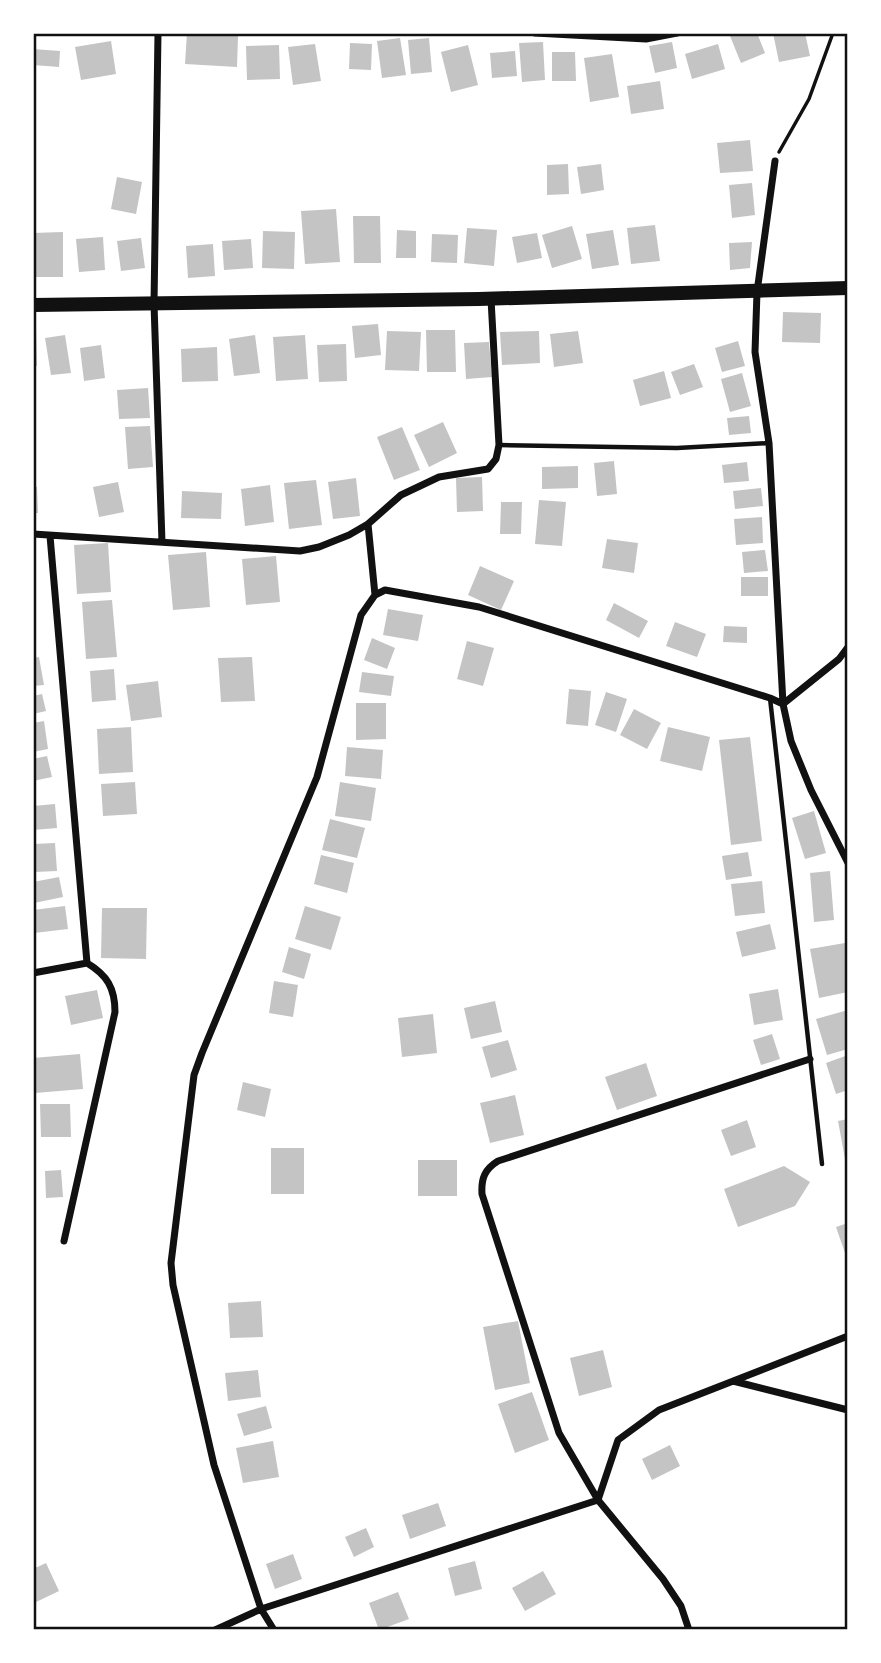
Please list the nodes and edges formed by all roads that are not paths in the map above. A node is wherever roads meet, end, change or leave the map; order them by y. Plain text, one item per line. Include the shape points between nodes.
1 (158, 33) edge
2 (535, 33) edge
3 (677, 33) edge
4 (775, 161) road end
5 (845, 287) edge
6 (757, 292) junction
7 (491, 299) junction
8 (154, 304) junction
9 (33, 305) edge
10 (769, 443) junction
11 (499, 445) junction
12 (368, 524) junction
13 (33, 534) edge
14 (50, 536) junction
15 (162, 542) junction
16 (374, 595) junction
17 (848, 647) edge
18 (770, 698) junction
19 (783, 704) junction
20 (848, 863) edge
21 (87, 963) junction
22 (33, 973) edge
23 (810, 1059) junction
24 (822, 1164) dead end
25 (64, 1241) dead end
26 (848, 1336) edge
27 (731, 1381) junction
28 (848, 1405) edge
29 (838, 1408) junction
30 (848, 1410) edge
31 (598, 1500) junction
32 (261, 1609) junction
33 (215, 1630) edge
34 (274, 1630) edge
35 (689, 1630) edge

1 - 8 street
2 - 3 street via 646,39
4 - 6 street
5 - 6 main road
6 - 7 main road
6 - 10 street via 755,352
7 - 8 main road
7 - 11 street
8 - 9 main road
8 - 15 street
10 - 11 lane via 677,448
10 - 19 street
11 - 12 street via 488,469 439,477 401,495
12 - 15 street via 300,551
12 - 16 street
13 - 14 street
14 - 15 street
14 - 21 street
16 - 18 street via 396,590 479,607
16 - 32 street via 361,615 317,777 194,1075 171,1263 176,1305 214,1465
17 - 19 street
18 - 19 street
18 - 23 lane
19 - 20 street via 791,741 811,790
21 - 22 street
21 - 25 street via 110,981 116,1012
23 - 24 lane
23 - 31 street via 498,1161 484,1174 482,1194 559,1433
26 - 27 street
27 - 29 street
27 - 31 street via 659,1410 618,1440
28 - 29 street
29 - 30 street
31 - 32 street
31 - 35 street via 663,1579 681,1606
32 - 33 street
32 - 34 street

